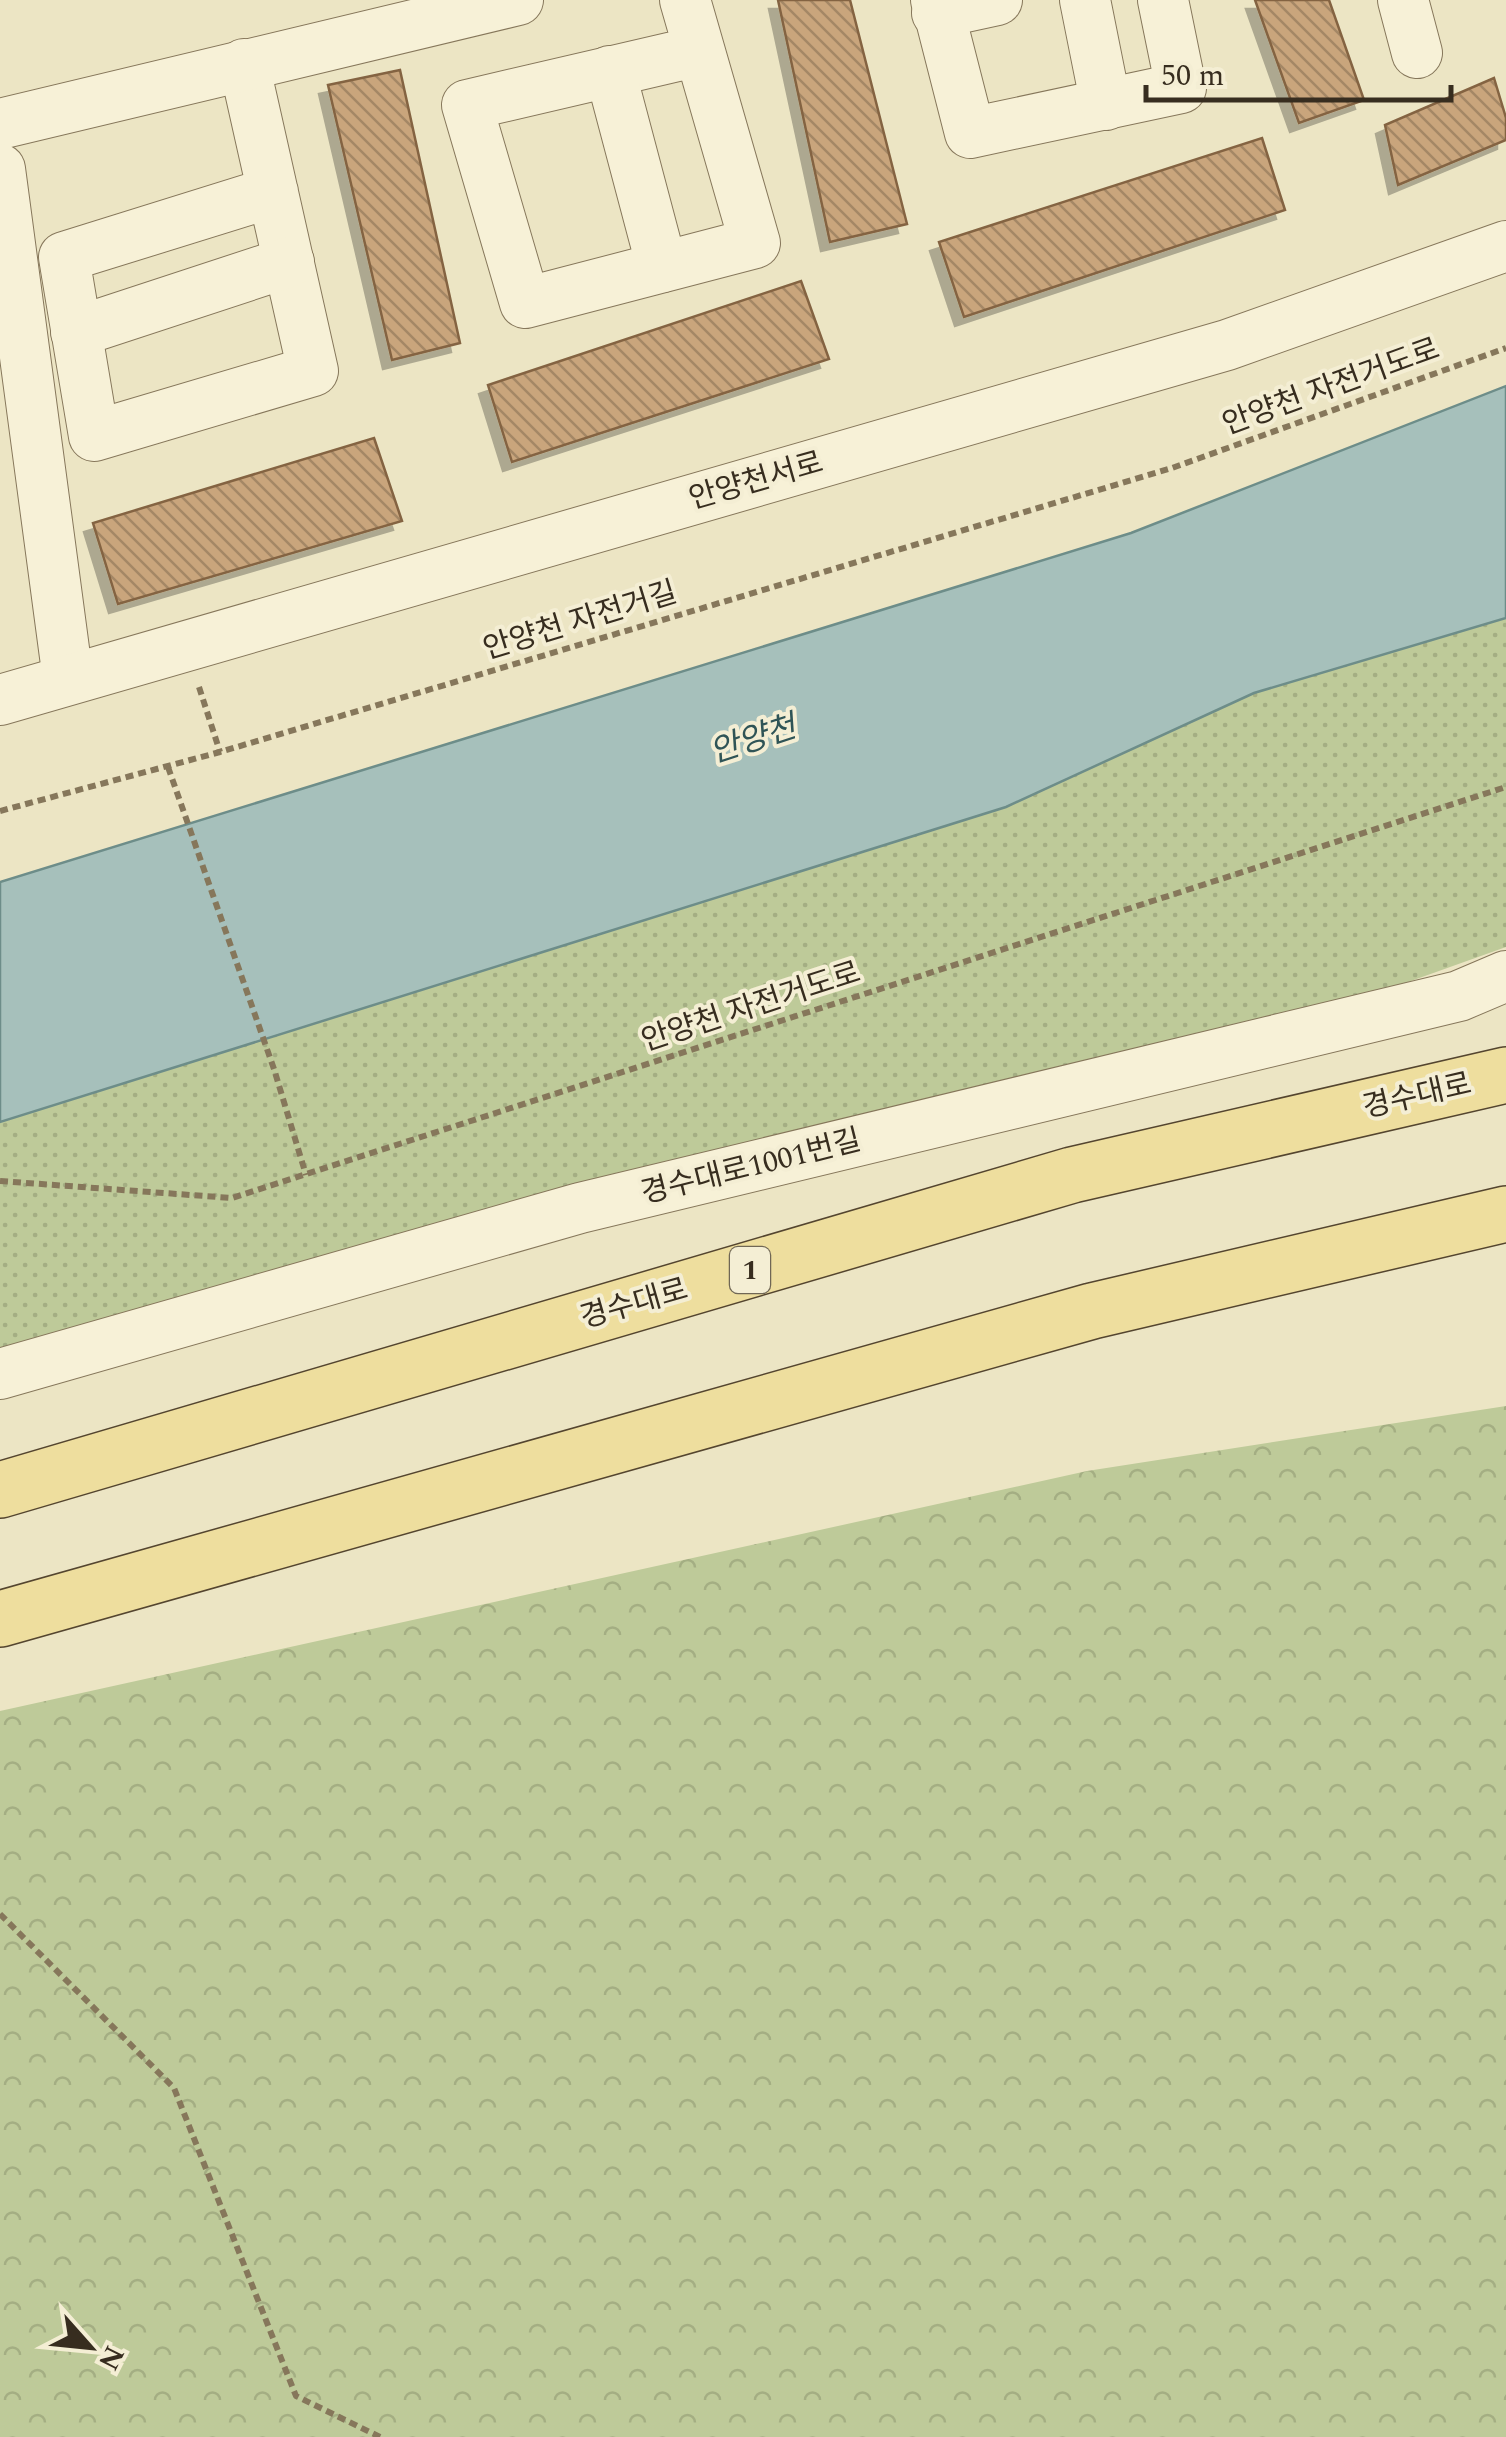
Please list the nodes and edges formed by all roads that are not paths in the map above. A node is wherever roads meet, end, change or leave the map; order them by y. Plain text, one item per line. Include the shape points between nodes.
1 (518, 0) edge
2 (685, 0) edge
3 (997, 0) edge
4 (1085, 0) edge
5 (1163, 0) edge
6 (1402, 0) edge
7 (936, 6) edge
8 (700, 50) junction
9 (1417, 52) dead end
10 (244, 64) junction
11 (610, 71) junction
12 (1106, 105) junction
13 (0, 124) edge
14 (0, 169) edge
15 (273, 192) junction
16 (1506, 246) edge
17 (289, 262) junction
18 (662, 267) junction
19 (76, 332) junction
20 (68, 679) junction
21 (0, 700) edge
22 (1506, 976) edge
23 (1506, 1075) edge
24 (1506, 1214) edge
25 (0, 1374) edge
26 (0, 1490) edge
27 (0, 1619) edge

1 - 10 street
2 - 8 street
3 - 7 street
4 - 12 street
5 - 12 street via 1181,88
6 - 9 street
7 - 12 street via 970,133
8 - 11 street
8 - 18 street via 755,243
10 - 13 street
10 - 15 street
11 - 18 street
11 - 18 street via 467,105 525,303
14 - 20 street
15 - 17 street
15 - 19 street via 64,257
16 - 20 street, 안양천서로 via 1227,346
17 - 19 street
17 - 19 street via 313,371 94,436
20 - 21 street, 안양천서로
22 - 25 street, 경수대로1001번길 via 1459,996 580,1208
23 - 26 main road, 경수대로 / 1 via 1072,1175
24 - 27 main road via 1092,1310

